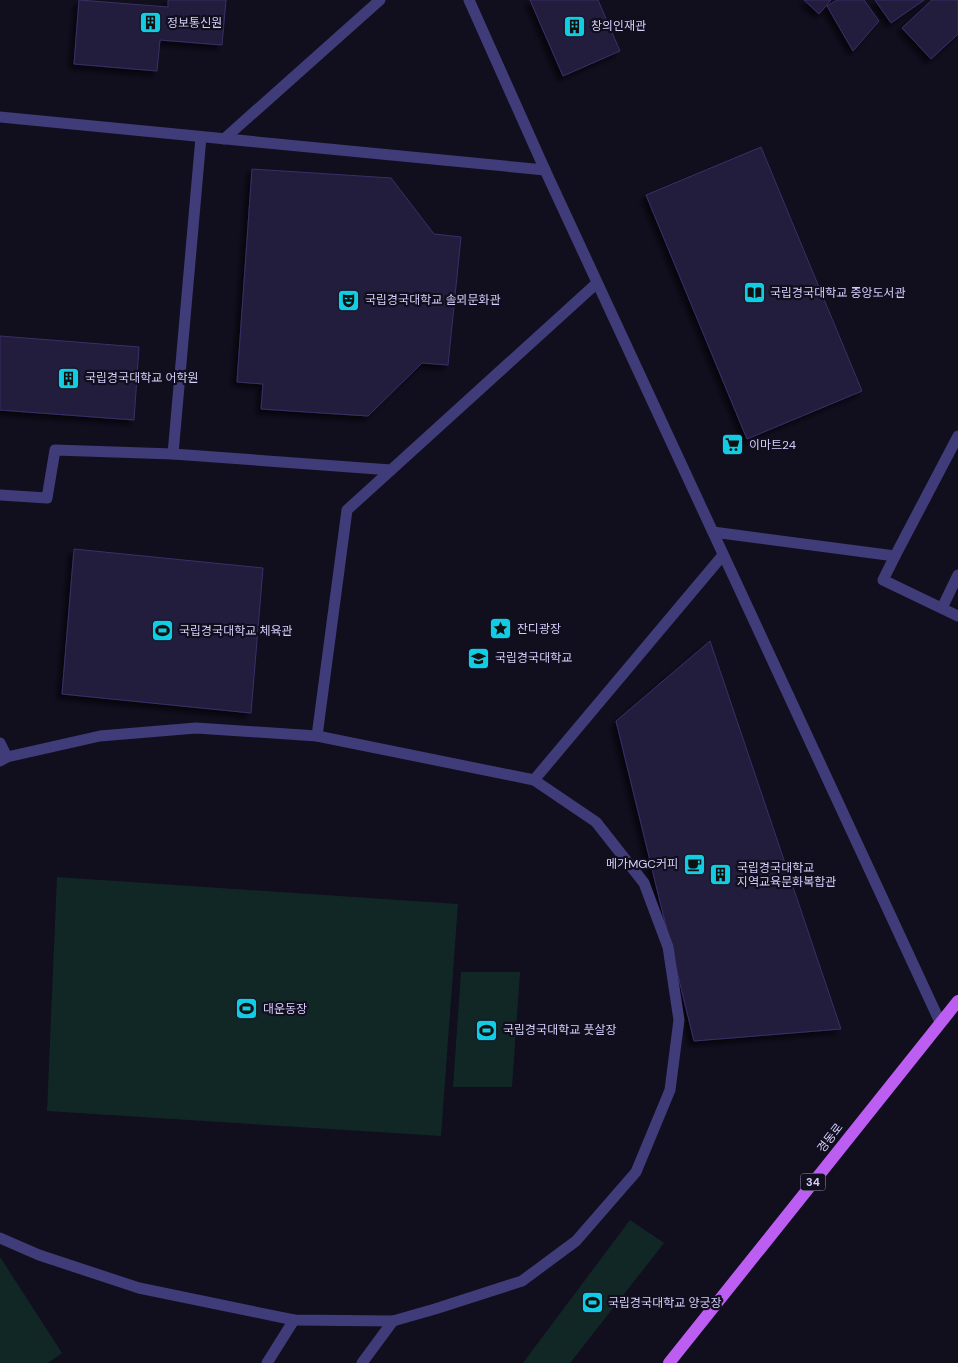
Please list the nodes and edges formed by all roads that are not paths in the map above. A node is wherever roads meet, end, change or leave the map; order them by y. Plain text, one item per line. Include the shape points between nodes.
1 (380, 0) edge
2 (469, 0) edge
3 (0, 117) edge
4 (201, 137) junction
5 (224, 139) junction
6 (545, 170) junction
7 (597, 283) junction
8 (958, 436) edge
9 (173, 454) junction
10 (391, 470) junction
11 (0, 495) edge
12 (713, 532) junction
13 (723, 555) junction
14 (895, 556) junction
15 (958, 575) edge
16 (942, 608) junction
17 (958, 616) edge
18 (317, 736) junction
19 (0, 743) edge
20 (3, 759) edge
21 (534, 780) junction
22 (958, 1001) edge
23 (940, 1022) junction
24 (0, 1238) edge
25 (294, 1320) junction
26 (393, 1321) junction
27 (267, 1363) edge
28 (362, 1363) edge
29 (669, 1363) edge

1 - 5 lane
2 - 6 lane
3 - 4 lane
4 - 5 lane
4 - 9 lane
5 - 6 lane
6 - 7 lane
7 - 10 lane
7 - 12 lane
8 - 14 lane
9 - 10 lane
9 - 11 lane via 54,450 47,498
10 - 18 lane via 347,510
12 - 13 lane
12 - 14 lane
13 - 21 lane
13 - 23 lane
14 - 16 lane via 883,580
15 - 16 lane
16 - 17 lane
18 - 20 lane via 196,728 100,736
18 - 21 lane
19 - 20 lane
21 - 26 lane via 596,822 644,883 668,946 680,1020 670,1090 636,1172 576,1241 522,1281
22 - 23 main road, 경동로 / 34
23 - 29 main road, 경동로 / 34
24 - 25 lane via 139,1288
25 - 26 lane
25 - 27 lane
26 - 28 lane

